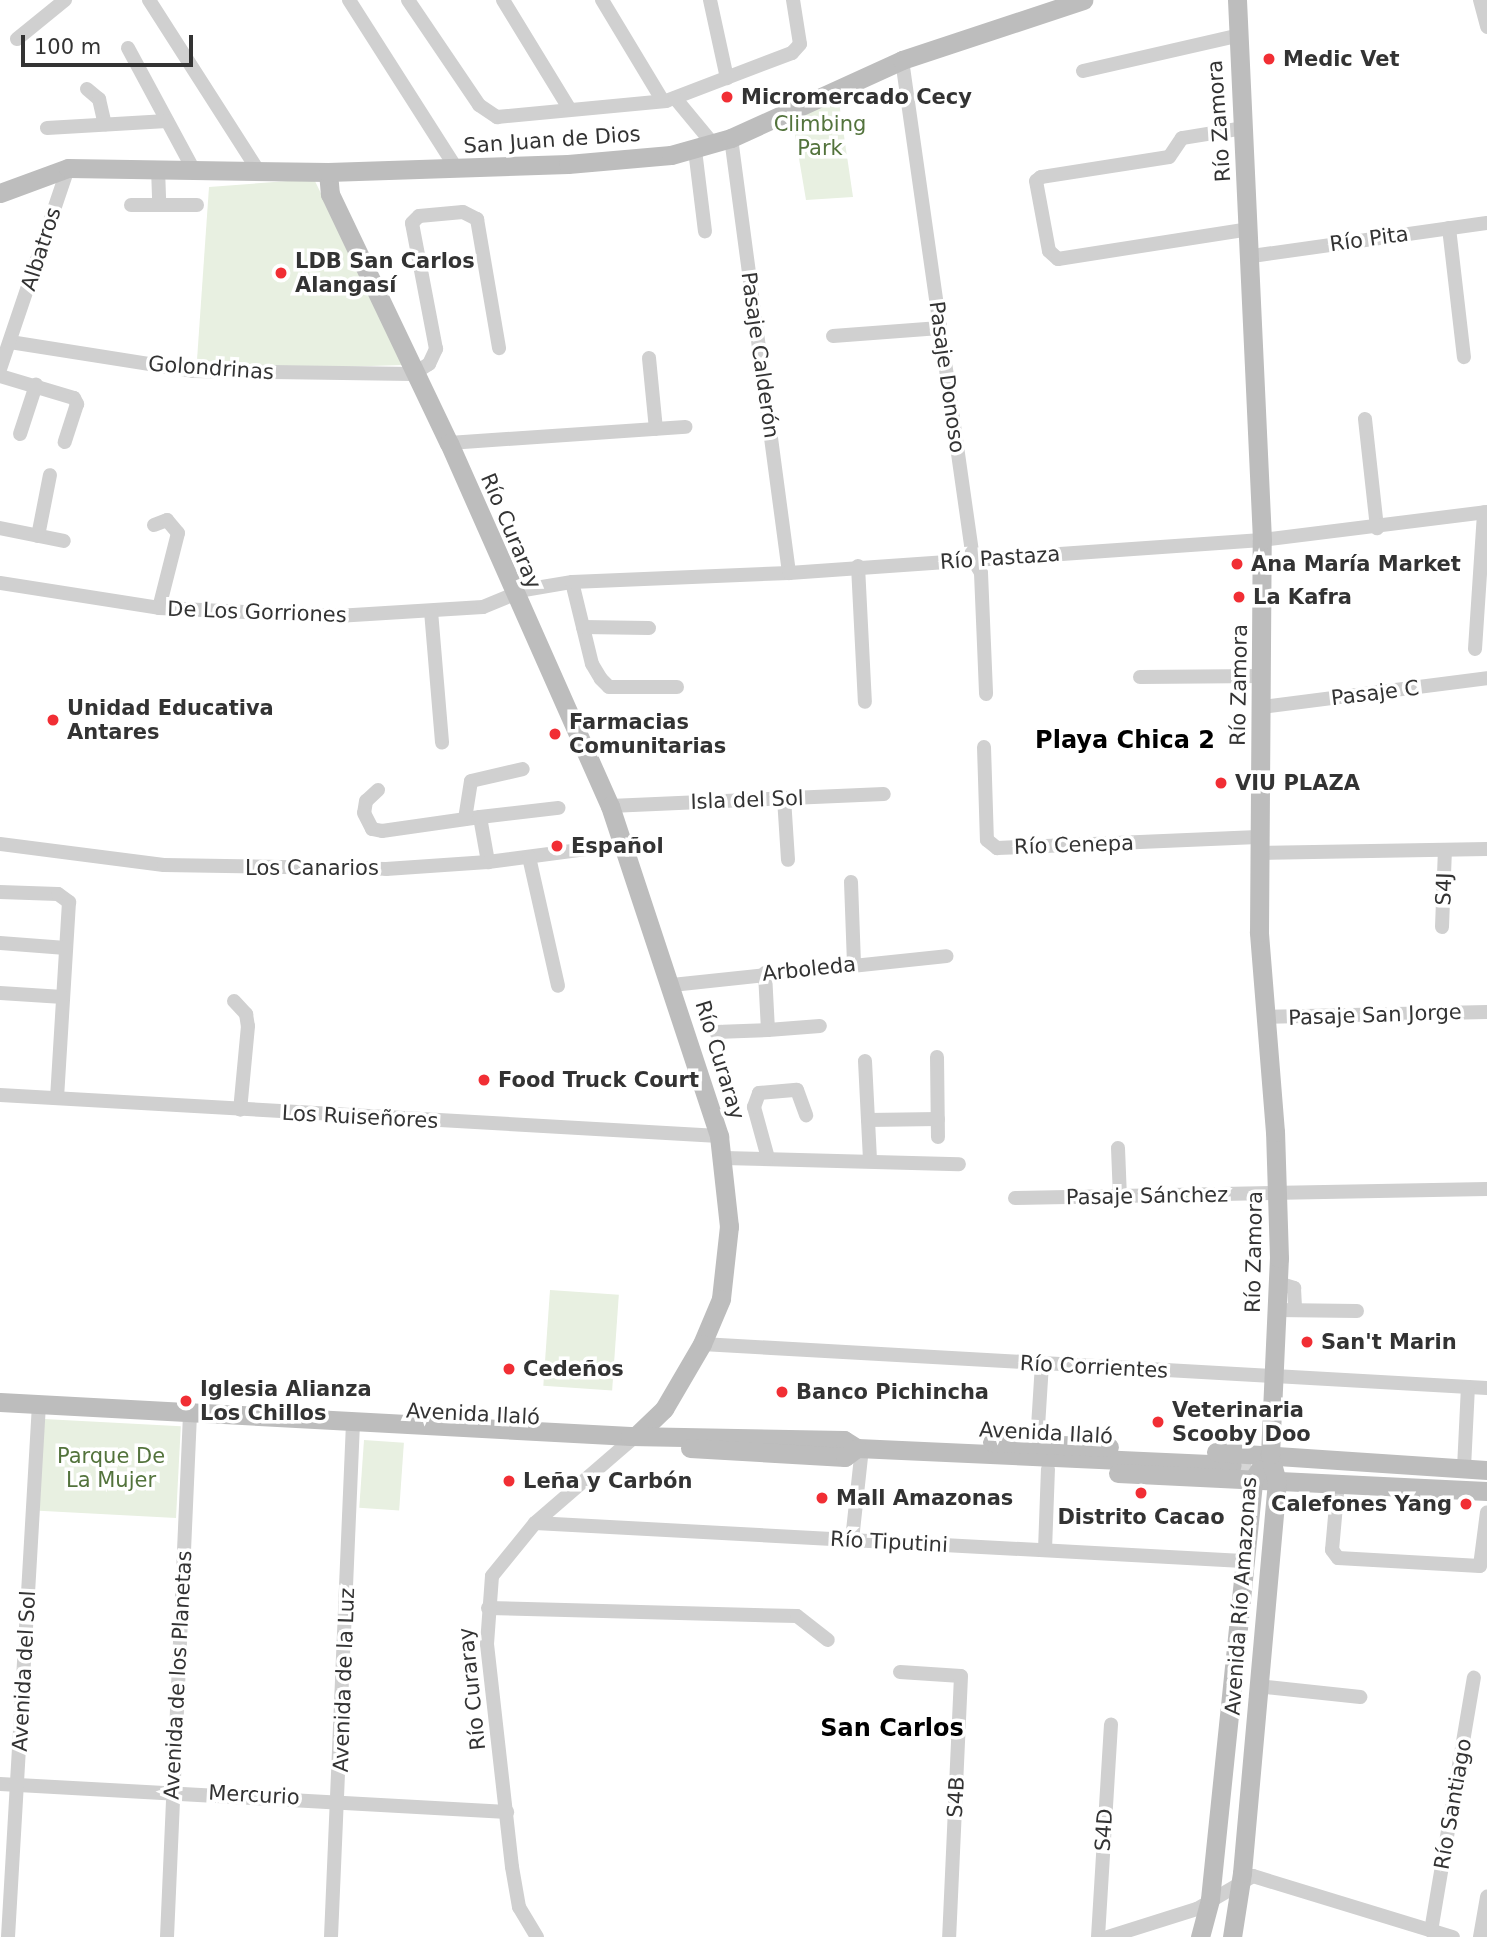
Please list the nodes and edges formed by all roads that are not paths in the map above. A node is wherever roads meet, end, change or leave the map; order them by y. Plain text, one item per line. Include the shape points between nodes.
1 (65, 0) edge
2 (149, 0) edge
3 (349, 0) edge
4 (408, 0) edge
5 (503, 0) edge
6 (602, 0) edge
7 (710, 0) edge
8 (793, 0) edge
9 (1083, 0) edge
10 (1231, 0) edge
11 (1237, 0) edge
12 (1480, 0) edge
13 (1487, 27) edge
14 (1232, 37) junction
15 (17, 39) dead end
16 (128, 48) dead end
17 (1237, 58) junction
18 (902, 60) junction
19 (1083, 71) dead end
20 (727, 78) junction
21 (87, 89) dead end
22 (668, 100) junction
23 (569, 108) junction
24 (167, 121) junction
25 (105, 124) junction
26 (47, 128) dead end
27 (1244, 128) junction
28 (710, 145) junction
29 (192, 167) junction
30 (68, 168) junction
31 (158, 168) junction
32 (456, 168) junction
33 (257, 169) junction
34 (327, 172) junction
35 (0, 193) edge
36 (131, 205) dead end
37 (159, 205) junction
38 (197, 205) dead end
39 (1487, 223) edge
40 (1449, 228) junction
41 (1250, 229) junction
42 (705, 231) dead end
43 (1252, 256) junction
44 (940, 328) junction
45 (833, 336) dead end
46 (10, 342) junction
47 (499, 348) dead end
48 (1464, 357) dead end
49 (649, 358) dead end
50 (0, 369) edge
51 (414, 374) junction
52 (0, 376) edge
53 (36, 385) junction
54 (1365, 419) dead end
55 (685, 427) dead end
56 (656, 429) junction
57 (20, 435) dead end
58 (65, 442) dead end
59 (449, 443) junction
60 (50, 475) dead end
61 (1486, 512) edge
62 (154, 525) dead end
63 (0, 528) edge
64 (1377, 528) junction
65 (38, 536) junction
66 (1262, 540) junction
67 (64, 541) dead end
68 (973, 559) junction
69 (858, 566) junction
70 (789, 573) junction
71 (572, 582) junction
72 (0, 583) edge
73 (514, 596) junction
74 (159, 608) junction
75 (431, 611) junction
76 (583, 627) junction
77 (649, 628) dead end
78 (1475, 649) dead end
79 (1263, 676) junction
80 (1140, 677) dead end
81 (1487, 678) edge
82 (677, 687) dead end
83 (986, 694) dead end
84 (865, 702) dead end
85 (1262, 707) junction
86 (442, 743) dead end
87 (984, 747) dead end
88 (523, 769) dead end
89 (378, 790) dead end
90 (884, 794) dead end
91 (784, 798) junction
92 (610, 806) junction
93 (558, 808) dead end
94 (473, 818) junction
95 (0, 844) edge
96 (624, 844) junction
97 (1258, 845) junction
98 (1487, 849) edge
99 (1445, 850) junction
100 (529, 857) junction
101 (788, 860) dead end
102 (488, 862) junction
103 (851, 882) dead end
104 (0, 892) edge
105 (1442, 928) dead end
106 (0, 943) edge
107 (66, 948) junction
108 (946, 956) dead end
109 (854, 964) junction
110 (765, 973) junction
111 (672, 985) junction
112 (558, 986) dead end
113 (0, 993) edge
114 (63, 997) junction
115 (234, 1001) dead end
116 (1487, 1012) edge
117 (1264, 1017) junction
118 (820, 1026) dead end
119 (768, 1030) junction
120 (716, 1032) dead end
121 (937, 1057) dead end
122 (865, 1061) dead end
123 (0, 1095) edge
124 (57, 1098) junction
125 (240, 1110) junction
126 (806, 1115) dead end
127 (938, 1119) junction
128 (868, 1120) junction
129 (719, 1136) junction
130 (938, 1137) dead end
131 (1118, 1149) dead end
132 (724, 1158) junction
133 (768, 1158) junction
134 (870, 1160) junction
135 (959, 1164) dead end
136 (1487, 1189) edge
137 (1278, 1194) junction
138 (1015, 1198) dead end
139 (1119, 1198) junction
140 (1286, 1310) junction
141 (1357, 1311) dead end
142 (702, 1345) junction
143 (1042, 1364) junction
144 (1273, 1378) junction
145 (1468, 1387) junction
146 (1487, 1388) edge
147 (0, 1402) edge
148 (0, 1408) edge
149 (39, 1408) junction
150 (190, 1417) junction
151 (353, 1426) junction
152 (630, 1440) junction
153 (1037, 1443) junction
154 (859, 1448) junction
155 (952, 1451) junction
156 (1270, 1455) junction
157 (1232, 1465) tunnel mouth
158 (1464, 1468) junction
159 (1048, 1469) junction
160 (1487, 1470) edge
161 (1281, 1475) junction
162 (1487, 1479) edge
163 (1253, 1480) junction
164 (1338, 1483) junction
165 (1487, 1491) edge
166 (1487, 1512) edge
167 (535, 1522) junction
168 (852, 1540) junction
169 (1045, 1550) junction
170 (1243, 1561) junction
171 (488, 1608) junction
172 (828, 1640) dead end
173 (900, 1672) dead end
174 (1474, 1678) dead end
175 (1257, 1685) junction
176 (1360, 1697) dead end
177 (1111, 1724) dead end
178 (0, 1784) edge
179 (17, 1785) junction
180 (173, 1790) junction
181 (339, 1800) junction
182 (507, 1812) junction
183 (1241, 1883) junction
184 (1487, 1898) edge
185 (1210, 1899) junction
186 (1431, 1931) junction
187 (8, 1937) edge
188 (167, 1937) edge
189 (331, 1937) edge
190 (537, 1937) edge
191 (949, 1937) edge
192 (1098, 1937) edge
193 (1108, 1937) edge
194 (1200, 1937) edge
195 (1232, 1937) edge
196 (1453, 1937) edge
197 (1480, 1937) edge

1 - 15 street
2 - 33 street
3 - 32 street
4 - 23 street via 488,115
5 - 23 street
6 - 22 street
7 - 20 street
8 - 20 street via 799,49
9 - 18 street, San Juan de Dios
10 - 14 street
11 - 17 street, Río Zamora
12 - 13 street
14 - 17 street
14 - 19 street
16 - 24 street
17 - 27 street, Río Zamora
18 - 28 street, San Juan de Dios
18 - 44 street, Pasaje Donoso
20 - 22 street
21 - 25 street via 99,99
22 - 23 street
22 - 28 street
24 - 25 street
24 - 29 street
25 - 26 street
27 - 41 street, Río Zamora
27 - 41 street via 1182,138 1169,158 1036,181 1049,251 1058,259
28 - 32 street, San Juan de Dios via 568,164
28 - 42 street
28 - 70 street, Pasaje Calderón
29 - 31 street, San Juan de Dios
29 - 33 street, San Juan de Dios
30 - 31 street, San Juan de Dios
30 - 35 street, San Juan de Dios
30 - 46 street, Albatros
31 - 37 street
32 - 34 street, San Juan de Dios
33 - 34 street, San Juan de Dios
34 - 51 street, Río Curaray via 330,194
36 - 37 street
37 - 38 street
39 - 40 street, Río Pita
40 - 43 street, Río Pita
40 - 48 street
41 - 43 street, Río Zamora
43 - 66 street, Río Zamora
44 - 45 street
44 - 68 street, Pasaje Donoso
46 - 50 street, Albatros
46 - 51 street, Golondrinas via 193,371
47 - 51 street via 477,219 463,212 419,216 412,223 411,238 436,349 429,364
49 - 56 street
51 - 59 street, Río Curaray
52 - 53 street
53 - 57 street
53 - 58 street via 74,398
54 - 64 street
55 - 56 street
56 - 59 street
59 - 73 street, Río Curaray
60 - 65 street
61 - 64 street, Río Pastaza
61 - 78 street
62 - 74 street via 167,520 178,533
63 - 65 street
64 - 66 street, Río Pastaza
65 - 67 street
66 - 68 street, Río Pastaza
66 - 79 street, Río Zamora
68 - 69 street, Río Pastaza
68 - 83 street, Pasaje Donoso via 981,573
69 - 70 street, Río Pastaza
69 - 84 street
70 - 71 street, Río Pastaza
71 - 73 street, Río Pastaza
71 - 76 street
72 - 74 street, De Los Gorriones
73 - 75 street, De Los Gorriones via 483,607
73 - 92 street, Río Curaray
74 - 75 street, De Los Gorriones via 337,616
75 - 86 street
76 - 77 street
76 - 82 street via 592,664 609,687
79 - 80 street
79 - 85 street, Río Zamora
81 - 85 street, Pasaje C
85 - 97 street, Río Zamora
87 - 97 street, Río Cenepa via 987,841 997,848
88 - 94 street via 471,781
89 - 94 street via 366,801 364,813 372,829
90 - 91 street, Isla del Sol
91 - 92 street, Isla del Sol
91 - 101 street
92 - 96 street, Río Curaray
93 - 94 street
94 - 102 street
95 - 102 street, Los Canarios via 164,865 386,869
96 - 100 street, Los Canarios
96 - 111 street, Río Curaray
97 - 99 street, Río Cenepa
97 - 117 street, Río Zamora
98 - 99 street, Río Cenepa
99 - 105 street, S4J
100 - 102 street, Los Canarios
100 - 112 street
103 - 109 street
104 - 107 street via 64,896 69,902
106 - 107 street
107 - 114 street
108 - 109 street, Arboleda
109 - 110 street, Arboleda
110 - 111 street, Arboleda
110 - 119 street
111 - 129 street, Río Curaray
113 - 114 street
114 - 124 street
115 - 125 street via 246,1014 248,1026
116 - 117 street, Pasaje San Jorge
117 - 137 street, Río Zamora
118 - 119 street
119 - 120 street
121 - 127 street
122 - 128 street
123 - 124 street, Los Ruiseñores
124 - 125 street, Los Ruiseñores
125 - 129 street, Los Ruiseñores
126 - 133 street via 797,1090 759,1093 754,1107
127 - 128 street
127 - 130 street
128 - 134 street
129 - 132 street, Río Curaray
131 - 139 street
132 - 133 street
132 - 142 street, Río Curaray via 726,1279
133 - 134 street
134 - 135 street
136 - 137 street, Pasaje Sánchez
137 - 139 street, Pasaje Sánchez
137 - 140 street, Río Zamora via 1278,1283
138 - 139 street, Pasaje Sánchez
140 - 141 street
140 - 144 street, Río Zamora
142 - 143 street, Río Corrientes
142 - 152 street, Río Curaray via 664,1409
143 - 144 street, Río Corrientes
143 - 153 street
144 - 145 street, Río Corrientes
144 - 156 street, Río Zamora
145 - 146 street, Río Corrientes
145 - 158 street
147 - 149 street, Avenida Ilaló
148 - 149 street, Avenida Ilaló
149 - 150 street, Avenida Ilaló
149 - 179 street, Avenida del Sol
150 - 151 street, Avenida Ilaló
150 - 180 street, Avenida de los Planetas
151 - 152 street, Avenida Ilaló
151 - 181 street, Avenida de la Luz
152 - 154 street, Avenida Ilaló via 844,1440
152 - 167 street, Río Curaray
153 - 155 street via 984,1441
153 - 156 street
154 - 155 street, Avenida Ilaló
154 - 168 street
155 - 157 street, Avenida Ilaló
155 - 159 street via 982,1465
156 - 158 street
156 - 161 street, Avenida Río Amazonas
156 - 163 street, Avenida Río Amazonas
158 - 160 street
159 - 163 street
159 - 169 street
161 - 162 street
161 - 163 street
161 - 164 street
161 - 175 street, Avenida Río Amazonas
163 - 170 street, Avenida Río Amazonas
164 - 165 street
164 - 166 street via 1332,1550 1338,1558 1480,1566
167 - 168 street, Río Tiputini
167 - 171 street, Río Curaray via 495,1571
168 - 169 street, Río Tiputini
169 - 170 street, Río Tiputini
170 - 185 street, Avenida Río Amazonas
171 - 172 street via 797,1616
171 - 182 street, Río Curaray via 492,1698
173 - 191 street, S4B via 961,1676
174 - 186 street, Río Santiago
175 - 176 street
175 - 183 street, Avenida Río Amazonas
177 - 192 street, S4D
178 - 179 street, Mercurio
179 - 180 street, Mercurio
179 - 187 street, Avenida del Sol
180 - 181 street, Mercurio
180 - 188 street, Avenida de los Planetas
181 - 182 street, Mercurio
181 - 189 street, Avenida de la Luz
182 - 190 street, Río Curaray via 516,1896
183 - 185 street
183 - 186 street via 1253,1876
183 - 195 street, Avenida Río Amazonas
184 - 197 street
185 - 193 street via 1184,1914
185 - 194 street, Avenida Río Amazonas
186 - 196 street

